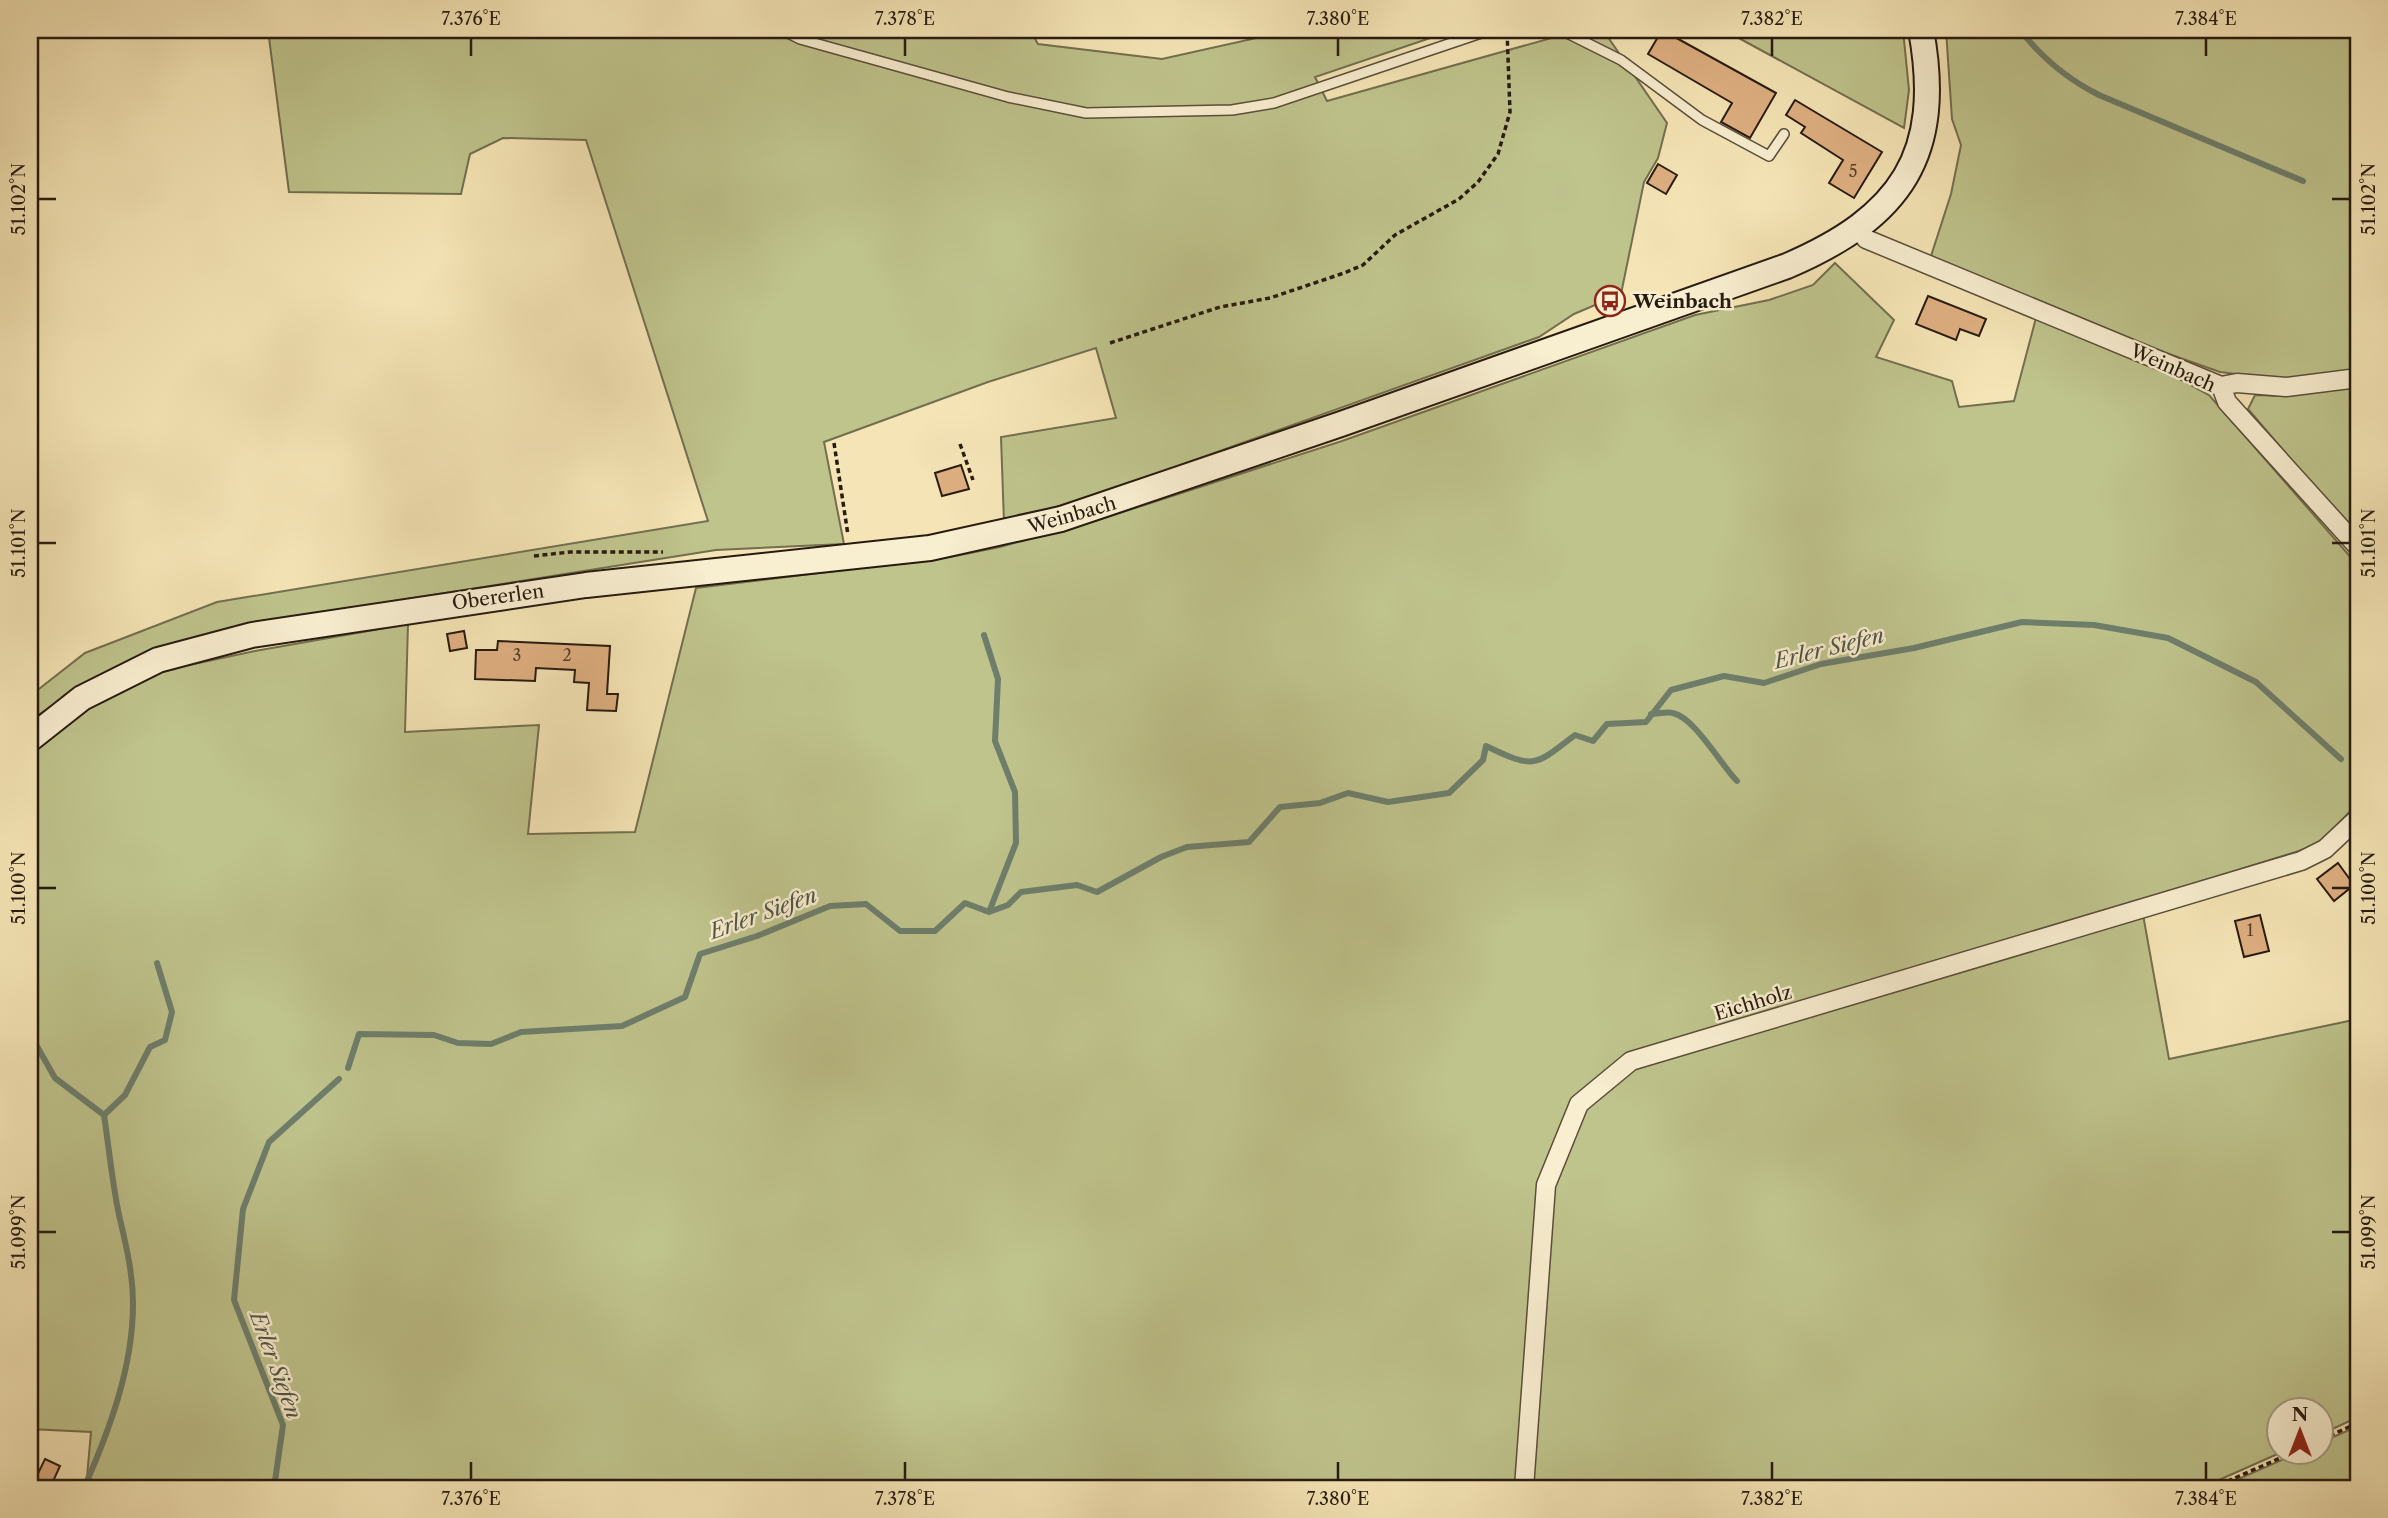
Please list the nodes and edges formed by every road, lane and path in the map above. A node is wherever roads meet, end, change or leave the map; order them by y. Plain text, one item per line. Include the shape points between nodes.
1 (782, 30) edge
2 (1490, 30) edge
3 (1507, 30) edge
4 (1561, 30) edge
5 (1921, 30) edge
6 (1784, 134) dead end
7 (1858, 228) junction
8 (1110, 343) dead end
9 (2358, 377) edge
10 (2221, 386) junction
11 (834, 443) dead end
12 (960, 444) dead end
13 (973, 480) dead end
14 (992, 537) joint
15 (2358, 547) edge
16 (534, 556) dead end
17 (852, 558) junction
18 (679, 573) junction
19 (30, 739) edge
20 (2358, 818) edge
21 (2358, 1423) edge
22 (2336, 1433) edge
23 (2266, 1464) edge
24 (1524, 1488) edge
25 (2212, 1488) edge

1 - 2 lane via 800,39 1008,97 1086,113 1232,110 1274,103
3 - 8 path via 1510,112 1498,154 1459,199 1395,235 1363,265 1344,273
4 - 6 lane via 1621,60 1702,120 1769,156
5 - 7 main road, Weinbach via 1929,88 1925,130 1900,187
7 - 10 street, Weinbach via 1866,239
7 - 14 main road, Weinbach via 1787,266 1619,326 1125,499
9 - 10 street via 2286,387
10 - 15 street, Weinbach via 2227,402
11 - 17 path
12 - 13 path
14 - 17 main road, Obererlen
16 - 18 path via 649,550 677,559
17 - 18 main road, Obererlen
18 - 19 main road, Obererlen via 252,635 158,660 82,698
20 - 24 street, Eichholz via 2325,849 2301,861 1631,1061 1579,1104 1546,1185
21 - 22 path
23 - 25 path

